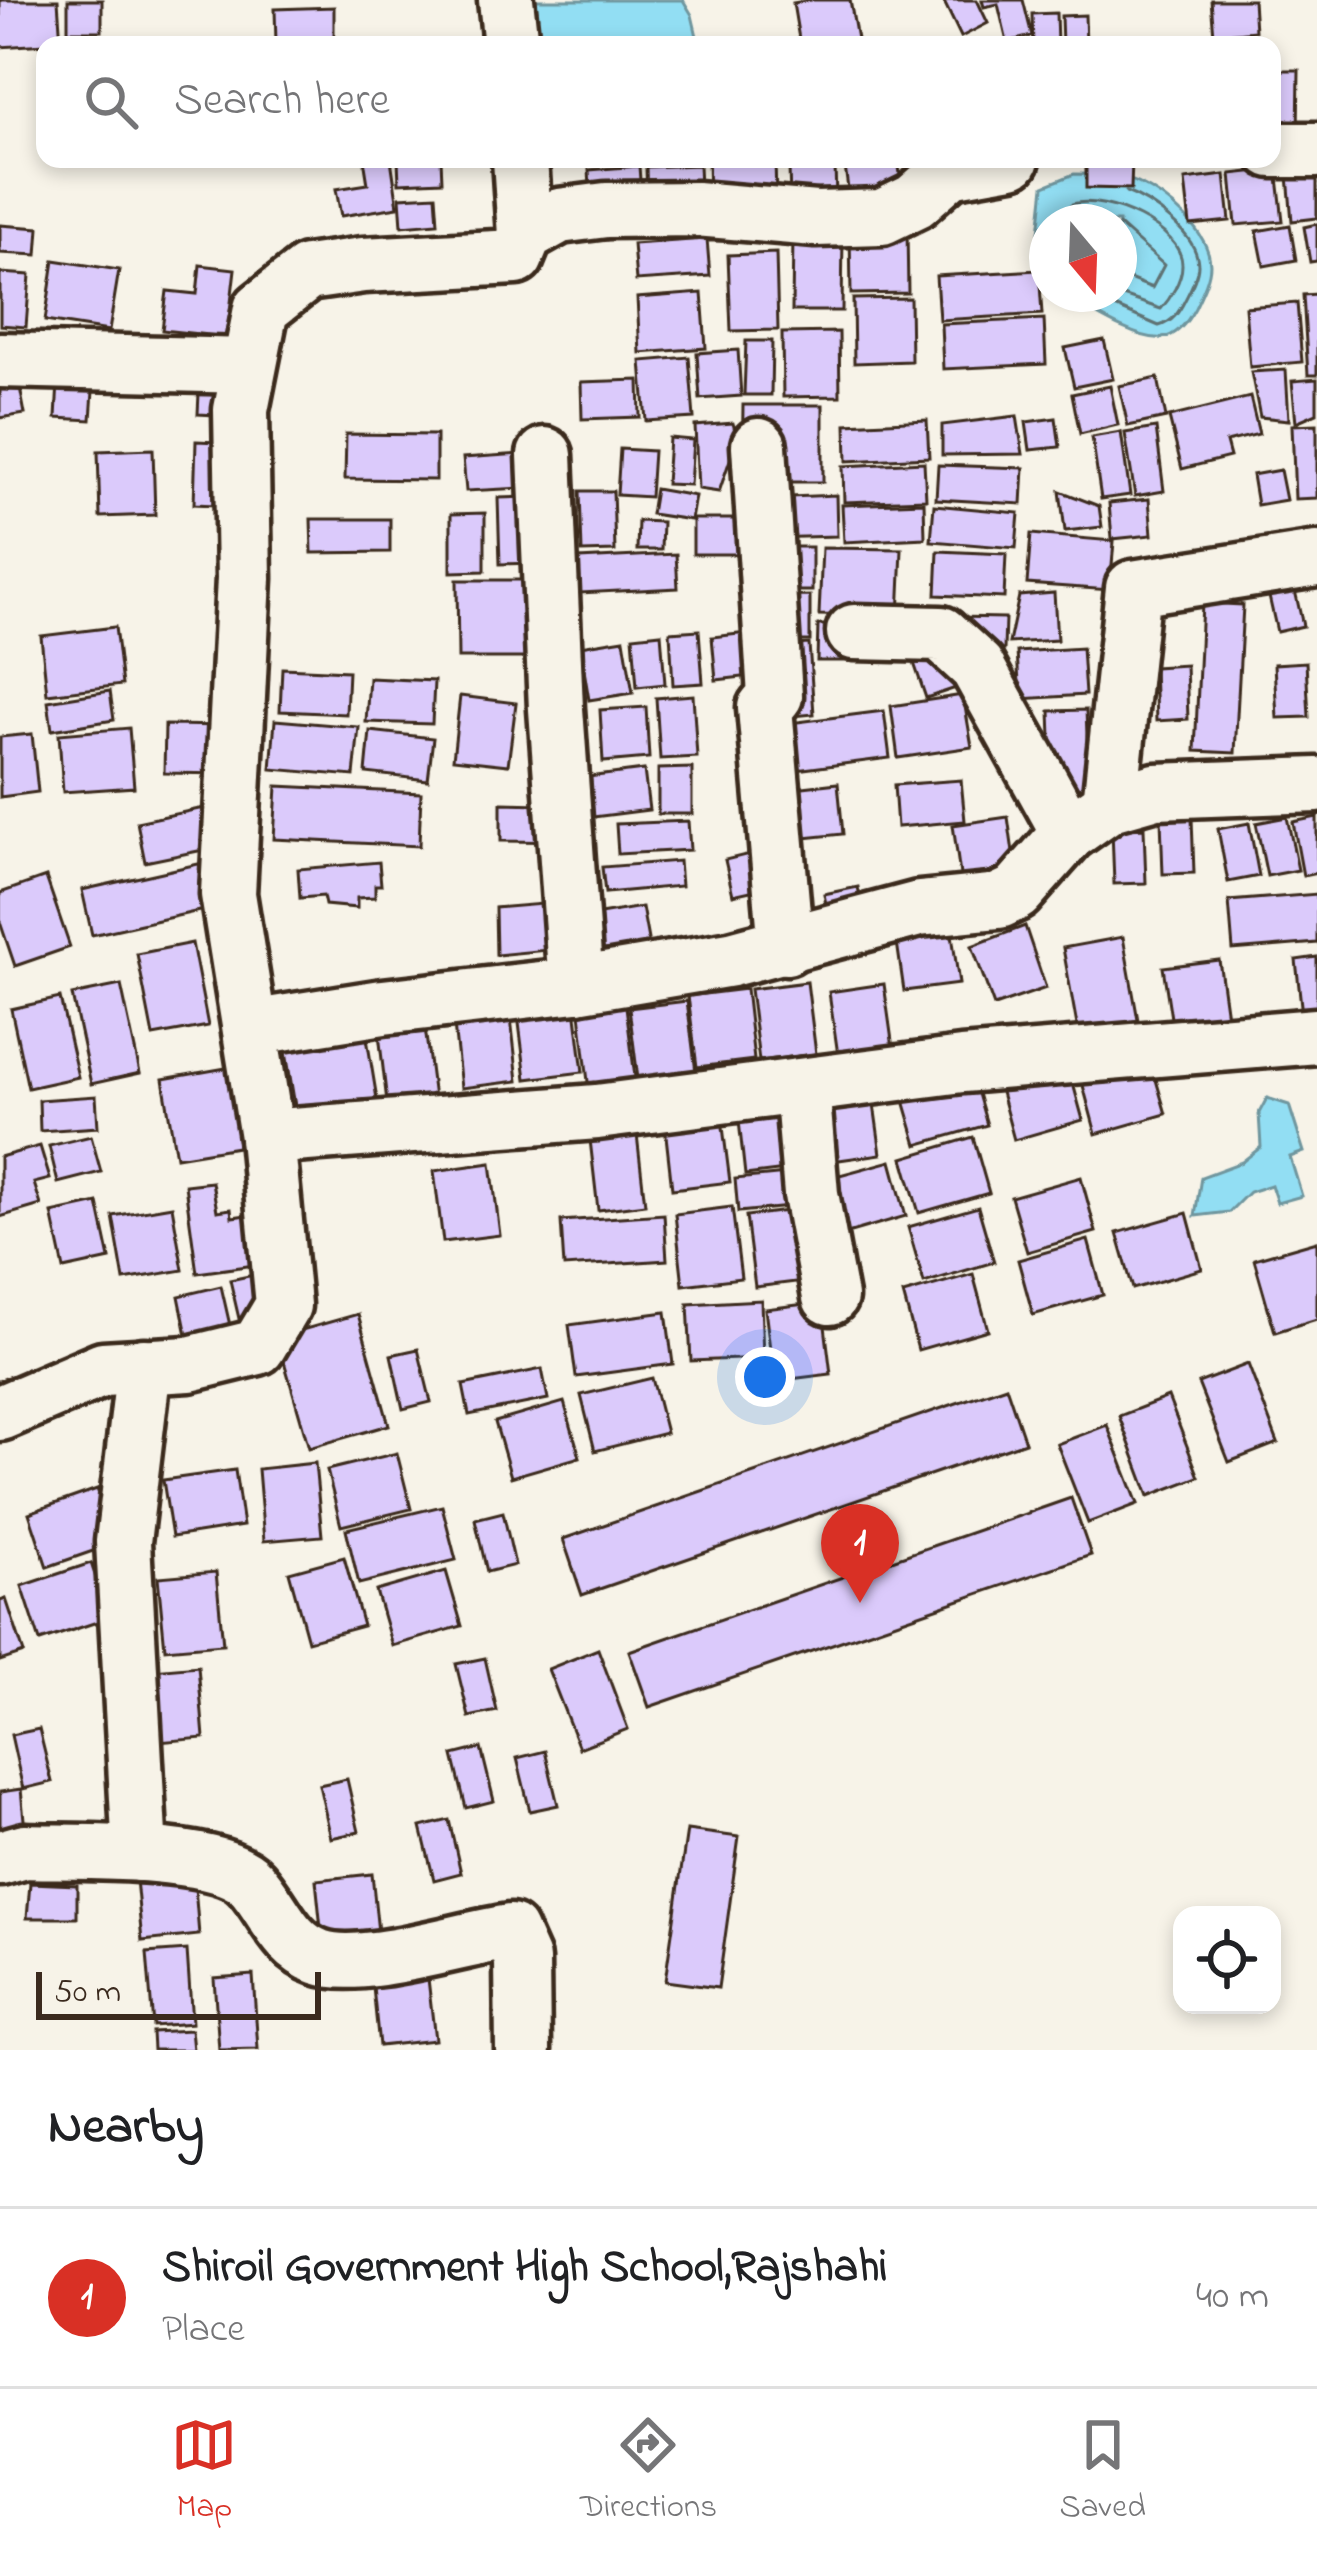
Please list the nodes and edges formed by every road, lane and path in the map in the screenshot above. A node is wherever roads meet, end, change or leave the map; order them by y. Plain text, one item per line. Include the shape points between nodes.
1 (506, 0) edge
2 (510, 36) edge
3 (1281, 150) edge
4 (1317, 150) edge
5 (521, 168) edge
6 (961, 168) edge
7 (525, 236) junction
8 (0, 360) edge
9 (250, 366) junction
10 (759, 446) dead end
11 (545, 454) dead end
12 (1317, 560) edge
13 (854, 632) dead end
14 (1317, 785) edge
15 (1089, 818) junction
16 (786, 947) junction
17 (576, 985) junction
18 (250, 1028) junction
19 (1317, 1036) edge
20 (802, 1086) junction
21 (266, 1137) junction
22 (830, 1297) dead end
23 (144, 1366) junction
24 (0, 1413) edge
25 (140, 1855) junction
26 (0, 1858) edge
27 (523, 2050) edge

1 - 2 street
3 - 4 street
5 - 7 street
6 - 7 street via 882,217 606,210 560,216
7 - 9 street via 516,257 307,273 260,309
8 - 9 street
9 - 18 street via 242,410 244,578 229,894
10 - 16 street via 775,696 765,708
11 - 17 street
12 - 15 street via 1133,587
13 - 15 street via 941,634 977,667
14 - 15 street via 1156,791
15 - 16 street via 999,901 919,909
16 - 17 street
17 - 18 street
18 - 21 street
19 - 20 street
20 - 21 street via 526,1119
20 - 22 street
21 - 23 street via 283,1305 258,1347
23 - 24 street via 103,1369
23 - 25 street via 123,1542
25 - 26 street
25 - 27 street via 182,1856 248,1879 296,1946 321,1958 362,1963 510,1932 522,1959

